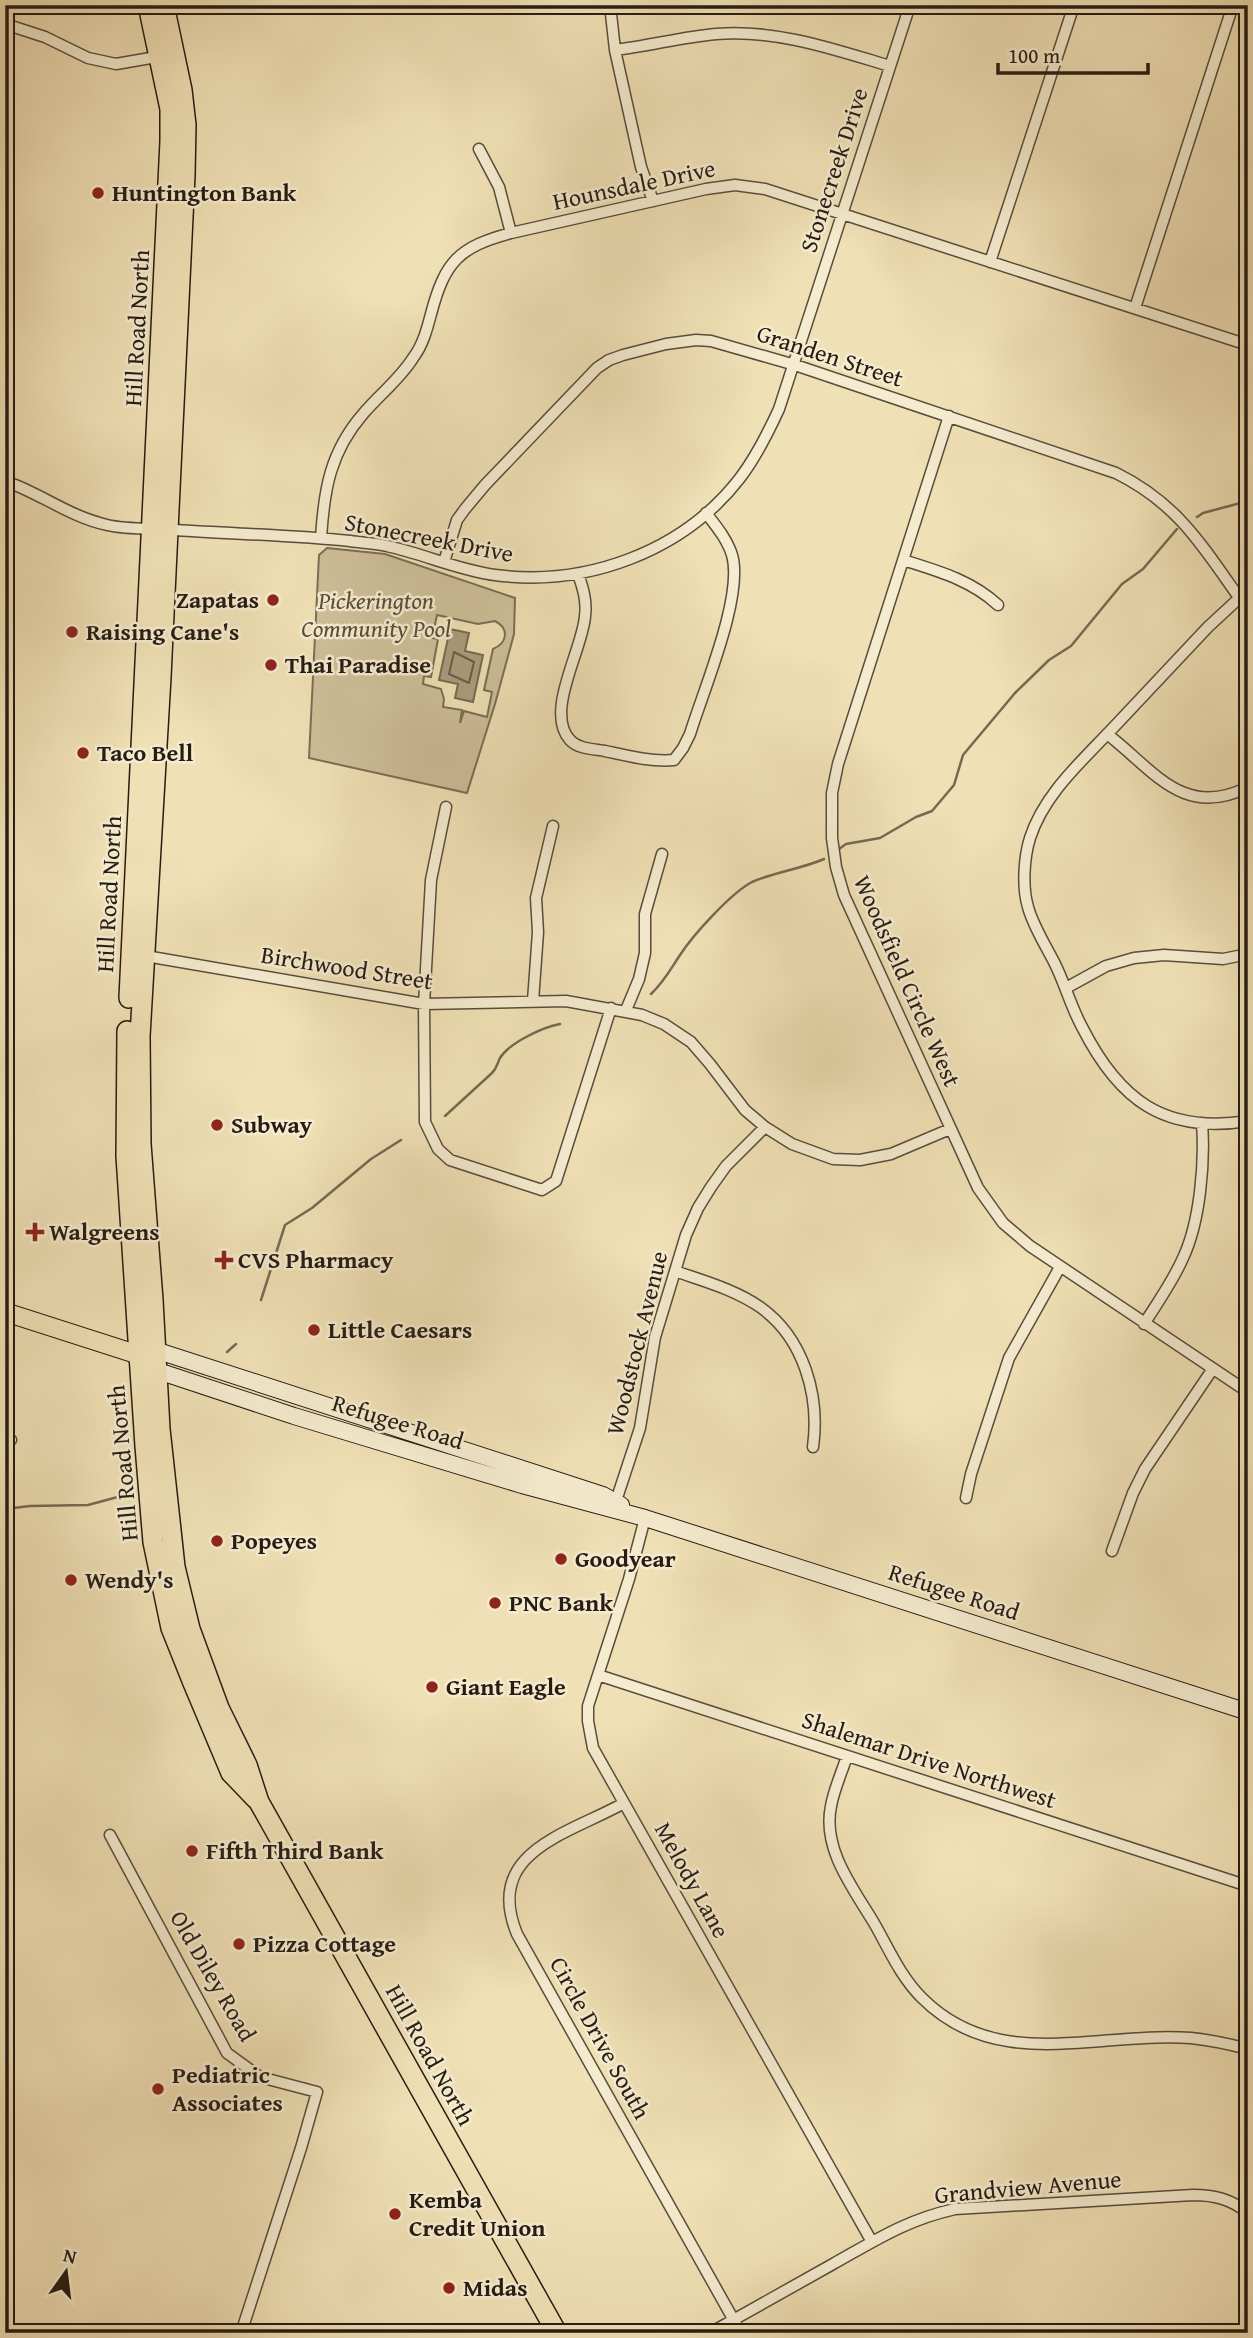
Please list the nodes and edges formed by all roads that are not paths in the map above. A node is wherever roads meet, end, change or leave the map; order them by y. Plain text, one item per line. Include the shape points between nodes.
1 (148, 5) edge
2 (164, 5) edge
3 (610, 5) edge
4 (909, 5) edge
5 (1074, 5) edge
6 (1233, 5) edge
7 (5, 24) edge
8 (615, 50) junction
9 (167, 55) junction
10 (890, 66) junction
11 (479, 149) dead end
12 (653, 201) junction
13 (842, 214) junction
14 (511, 233) junction
15 (990, 262) junction
16 (1135, 308) junction
17 (1248, 345) edge
18 (795, 365) junction
19 (949, 416) junction
20 (5, 481) edge
21 (706, 513) junction
22 (159, 529) junction
23 (321, 538) junction
24 (903, 560) junction
25 (444, 562) junction
26 (578, 574) junction
27 (1244, 597) edge
28 (998, 605) dead end
29 (1107, 734) junction
30 (1248, 787) edge
31 (446, 807) dead end
32 (553, 826) dead end
33 (662, 853) dead end
34 (1248, 954) edge
35 (142, 956) junction
36 (1066, 988) junction
37 (533, 1001) junction
38 (424, 1004) junction
39 (611, 1008) junction
40 (626, 1010) junction
41 (1248, 1121) edge
42 (1202, 1124) junction
43 (765, 1127) junction
44 (950, 1129) junction
45 (1060, 1267) junction
46 (675, 1271) junction
47 (5, 1304) edge
48 (5, 1312) edge
49 (5, 1324) edge
50 (1144, 1324) junction
51 (148, 1358) junction
52 (1212, 1370) junction
53 (1248, 1392) edge
54 (813, 1447) dead end
55 (966, 1498) dead end
56 (615, 1506) junction
57 (645, 1518) junction
58 (1112, 1551) dead end
59 (598, 1675) junction
60 (1248, 1712) edge
61 (847, 1756) junction
62 (624, 1803) junction
63 (110, 1835) dead end
64 (1248, 1886) edge
65 (1248, 2049) edge
66 (1248, 2213) edge
67 (872, 2242) junction
68 (734, 2320) junction
69 (1248, 2325) edge
70 (241, 2333) edge
71 (557, 2333) edge
72 (710, 2333) edge
73 (741, 2333) edge
74 (1232, 2333) edge

1 - 9 highway, Hill Road North
2 - 9 highway, Hill Road North
3 - 8 street
4 - 10 street, Stonecreek Drive
5 - 15 street
6 - 16 street
7 - 9 street via 46,37 88,58 116,64
8 - 10 street via 689,37 748,33 792,38
8 - 12 street
9 - 22 highway, Hill Road North via 186,125
10 - 13 street, Stonecreek Drive
11 - 14 street via 499,187
12 - 13 street, Hounsdale Drive via 735,185 765,189
12 - 14 street, Hounsdale Drive
13 - 15 street, Hounsdale Drive
13 - 18 street, Stonecreek Drive
14 - 23 street, Hounsdale Drive via 474,245 453,261 443,276 420,347 353,427 332,466 324,495
15 - 16 street, Hounsdale Drive
16 - 17 street, Hounsdale Drive
18 - 19 street, Granden Street
18 - 21 street, Stonecreek Drive via 779,409 751,462
18 - 25 street, Granden Street via 696,340 609,360 586,378 471,501 457,520
19 - 24 street, Woodsfield Circle West
19 - 27 street, Granden Street via 1089,462 1141,486 1186,524
20 - 22 street, Stonecreek Drive via 70,514 109,525
21 - 26 street, Stonecreek Drive via 638,556
21 - 26 street via 727,541 735,585 690,734 674,760 586,748 570,741 564,731 562,702 585,618 584,589
22 - 23 street, Stonecreek Drive
22 - 35 highway, Hill Road North
22 - 51 highway, Hill Road North via 126,1078 127,1156
23 - 25 street, Stonecreek Drive via 386,546
24 - 28 street via 967,582
24 - 44 street, Woodsfield Circle West via 838,764 832,793 832,838 844,895
25 - 26 street, Stonecreek Drive via 521,578
27 - 29 street via 1208,627
29 - 30 street via 1174,790 1203,797
29 - 36 street via 1051,797 1027,852 1028,908
31 - 38 street via 431,880
32 - 37 street via 536,898
33 - 40 street via 645,914 645,953
34 - 36 street via 1223,959 1134,958 1106,966
35 - 38 street, Birchwood Street
35 - 51 highway, Hill Road North via 140,1094
36 - 42 street via 1081,1026 1122,1088 1159,1112
37 - 38 street, Birchwood Street
37 - 39 street, Birchwood Street
38 - 39 street via 425,1122 438,1149 450,1160 542,1190 556,1181
39 - 40 street, Birchwood Street
40 - 43 street, Birchwood Street via 654,1019 691,1042 745,1110
41 - 42 street
42 - 50 street via 1202,1172 1189,1244
43 - 44 street, Birchwood Street via 807,1151 848,1160 891,1154
43 - 46 street, Woodstock Avenue via 711,1187 686,1235
44 - 45 street, Woodsfield Circle West via 988,1204 1018,1237
45 - 50 street, Woodsfield Circle West
45 - 55 street via 1009,1358
46 - 54 street via 750,1301 766,1311 789,1337 813,1396
46 - 56 street, Woodstock Avenue via 655,1337 640,1428
47 - 51 main road, Refugee Road
48 - 51 main road, Refugee Road
49 - 51 main road, Refugee Road
50 - 52 street, Woodsfield Circle West
51 - 56 main road, Refugee Road via 294,1416 522,1485
51 - 56 main road, Refugee Road via 344,1420 355,1415 603,1496
51 - 71 highway, Hill Road North via 175,1566 191,1633 239,1769
52 - 53 street, Woodsfield Circle West
52 - 58 street via 1145,1469
56 - 57 main road, Refugee Road
57 - 59 street, Melody Lane
57 - 60 main road, Refugee Road
59 - 61 street, Shalemar Drive Northwest
59 - 62 street, Melody Lane via 588,1706 590,1736
61 - 64 street, Shalemar Drive Northwest
61 - 65 street via 831,1807 831,1835 839,1862 903,1975 944,2016 984,2036 1014,2043 1190,2038
62 - 67 street, Melody Lane
62 - 68 street, Circle Drive South via 557,1837 521,1864 513,1876 508,1906 517,1934
63 - 70 street, Old Diley Road via 228,2053 260,2077 317,2092
66 - 67 street, Grandview Avenue via 1222,2198 1193,2195 955,2209 918,2219
67 - 68 street, Grandview Avenue
68 - 72 street, Grandview Avenue
68 - 73 street, Circle Drive South
69 - 74 street

